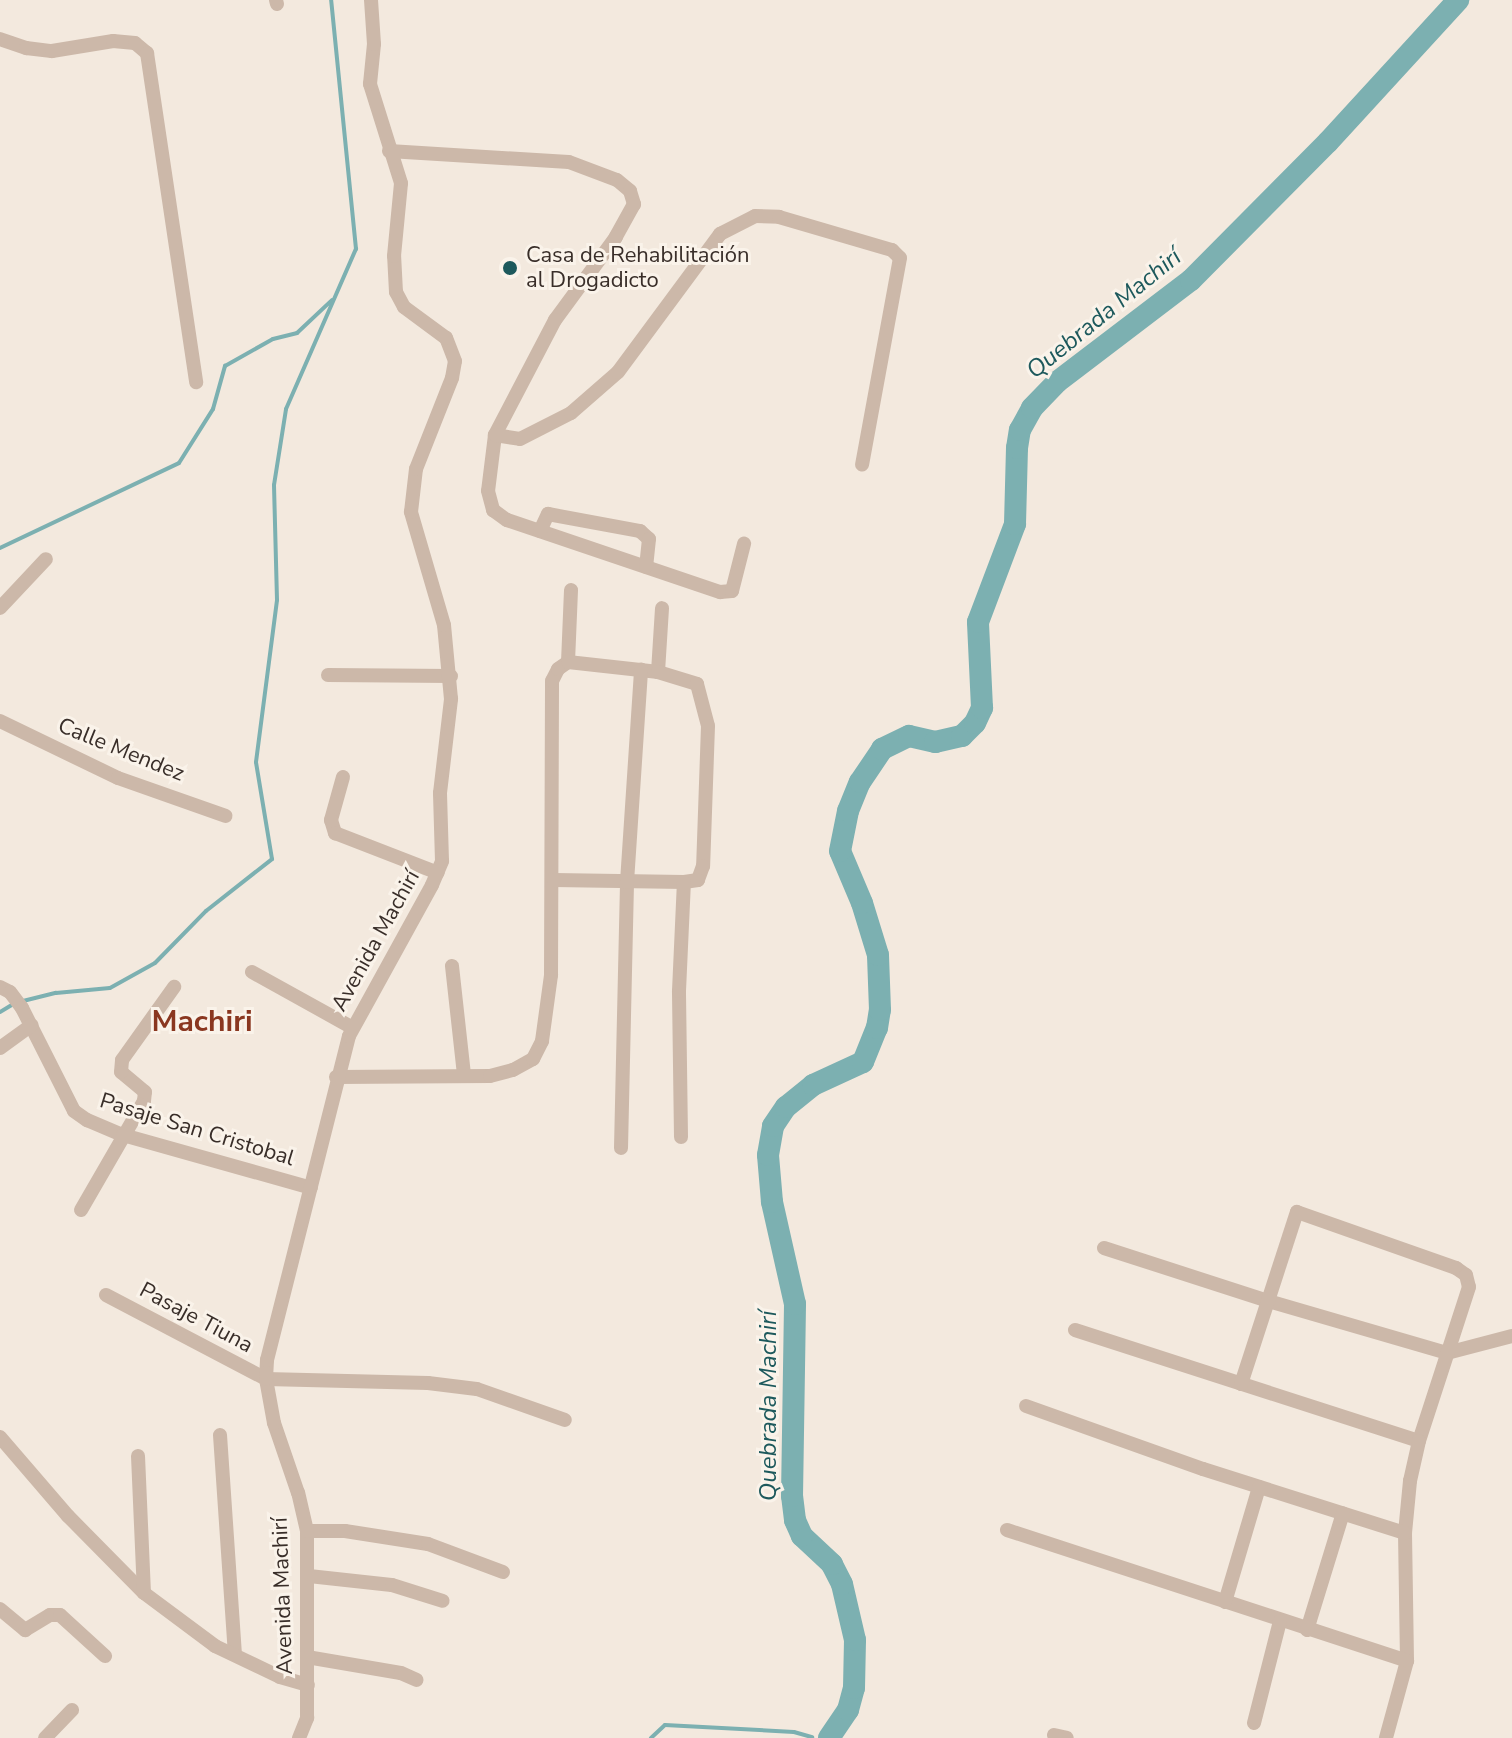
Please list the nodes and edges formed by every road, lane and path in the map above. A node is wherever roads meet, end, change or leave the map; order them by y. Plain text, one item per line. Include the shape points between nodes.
1 (371, 0) edge
2 (0, 39) edge
3 (389, 151) junction
4 (196, 382) dead end
5 (495, 435) junction
6 (862, 465) dead end
7 (540, 531) junction
8 (744, 544) dead end
9 (46, 559) dead end
10 (646, 567) junction
11 (571, 590) dead end
12 (0, 608) edge
13 (662, 608) dead end
14 (568, 662) junction
15 (641, 669) junction
16 (658, 672) junction
17 (328, 675) dead end
18 (451, 676) junction
19 (0, 721) edge
20 (343, 777) dead end
21 (226, 816) dead end
22 (438, 873) junction
23 (554, 880) junction
24 (627, 882) junction
25 (684, 882) junction
26 (452, 966) dead end
27 (252, 972) dead end
28 (174, 987) dead end
29 (5, 990) edge
30 (32, 1025) junction
31 (353, 1028) junction
32 (0, 1048) edge
33 (464, 1075) junction
34 (336, 1077) junction
35 (123, 1135) junction
36 (681, 1137) dead end
37 (621, 1148) dead end
38 (311, 1188) junction
39 (81, 1210) dead end
40 (1104, 1248) dead end
41 (106, 1295) dead end
42 (1268, 1301) junction
43 (1075, 1330) dead end
44 (1512, 1336) edge
45 (1447, 1353) junction
46 (266, 1379) junction
47 (1241, 1384) junction
48 (1026, 1406) dead end
49 (565, 1420) dead end
50 (220, 1435) dead end
51 (0, 1437) edge
52 (1419, 1441) junction
53 (138, 1456) dead end
54 (1259, 1487) junction
55 (1343, 1513) junction
56 (1007, 1530) dead end
57 (307, 1531) junction
58 (1405, 1533) junction
59 (503, 1572) dead end
60 (309, 1576) junction
61 (144, 1593) junction
62 (443, 1601) dead end
63 (1225, 1602) junction
64 (0, 1609) edge
65 (1280, 1621) junction
66 (1307, 1630) junction
67 (235, 1654) junction
68 (105, 1656) dead end
69 (307, 1657) junction
70 (1407, 1661) junction
71 (417, 1680) dead end
72 (308, 1685) junction
73 (72, 1710) dead end
74 (1254, 1723) dead end
75 (45, 1738) edge
76 (299, 1738) edge
77 (1386, 1738) edge

1 - 3 street, Avenida Machirí via 370,84
2 - 4 street via 52,51 113,41 135,43 147,53
3 - 5 street via 569,162 607,175 630,191 634,204 629,218 555,320
3 - 18 street, Avenida Machirí via 401,183 396,292 404,307 446,338 455,361 416,469 411,512 444,625
5 - 6 street via 520,439 571,413 618,372 720,234 755,216 779,217 892,250 900,258
5 - 7 street via 489,470 493,510
7 - 10 street
7 - 10 street via 548,514 640,531 649,539
8 - 10 street via 732,591 720,592
9 - 12 street
11 - 14 street
13 - 16 street
14 - 15 street
14 - 23 street via 552,681
15 - 16 street
15 - 24 street
16 - 25 street via 697,684 708,726 703,866 698,880
17 - 18 street
18 - 22 street, Avenida Machirí
19 - 21 street, Calle Mendez via 118,778
20 - 22 street via 331,820 335,833
22 - 31 street, Avenida Machirí
23 - 24 street
23 - 33 street via 551,975 542,1041 533,1059 513,1070
24 - 25 street
24 - 37 street
25 - 36 street
26 - 33 street
27 - 31 street
28 - 35 street via 122,1060 121,1072 145,1092
29 - 30 street, Pasaje San Cristobal
30 - 32 street
30 - 35 street, Pasaje San Cristobal via 74,1111
31 - 34 street, Avenida Machirí
33 - 34 street
34 - 38 street, Avenida Machirí
35 - 38 street, Pasaje San Cristobal
35 - 39 street
38 - 46 street, Avenida Machirí
40 - 42 street
41 - 46 street, Pasaje Tiuna
42 - 45 street
42 - 45 street via 1297,1212 1466,1275 1469,1287
42 - 47 street
43 - 47 street
44 - 45 street
45 - 52 street
46 - 49 street via 477,1389
46 - 57 street, Avenida Machirí
47 - 52 street
48 - 54 street
50 - 67 street
51 - 61 street
52 - 58 street
53 - 61 street
54 - 55 street
54 - 63 street
55 - 58 street
55 - 66 street
56 - 63 street
57 - 59 street via 345,1531 428,1544
57 - 60 street, Avenida Machirí
58 - 70 street
60 - 62 street via 392,1585
60 - 69 street, Avenida Machirí
61 - 67 street via 215,1646
63 - 65 street
64 - 68 street via 25,1630 60,1615
65 - 66 street
65 - 74 street
66 - 70 street
67 - 72 street
69 - 71 street
69 - 72 street, Avenida Machirí
70 - 77 street
72 - 76 street, Avenida Machirí via 307,1718
73 - 75 street

